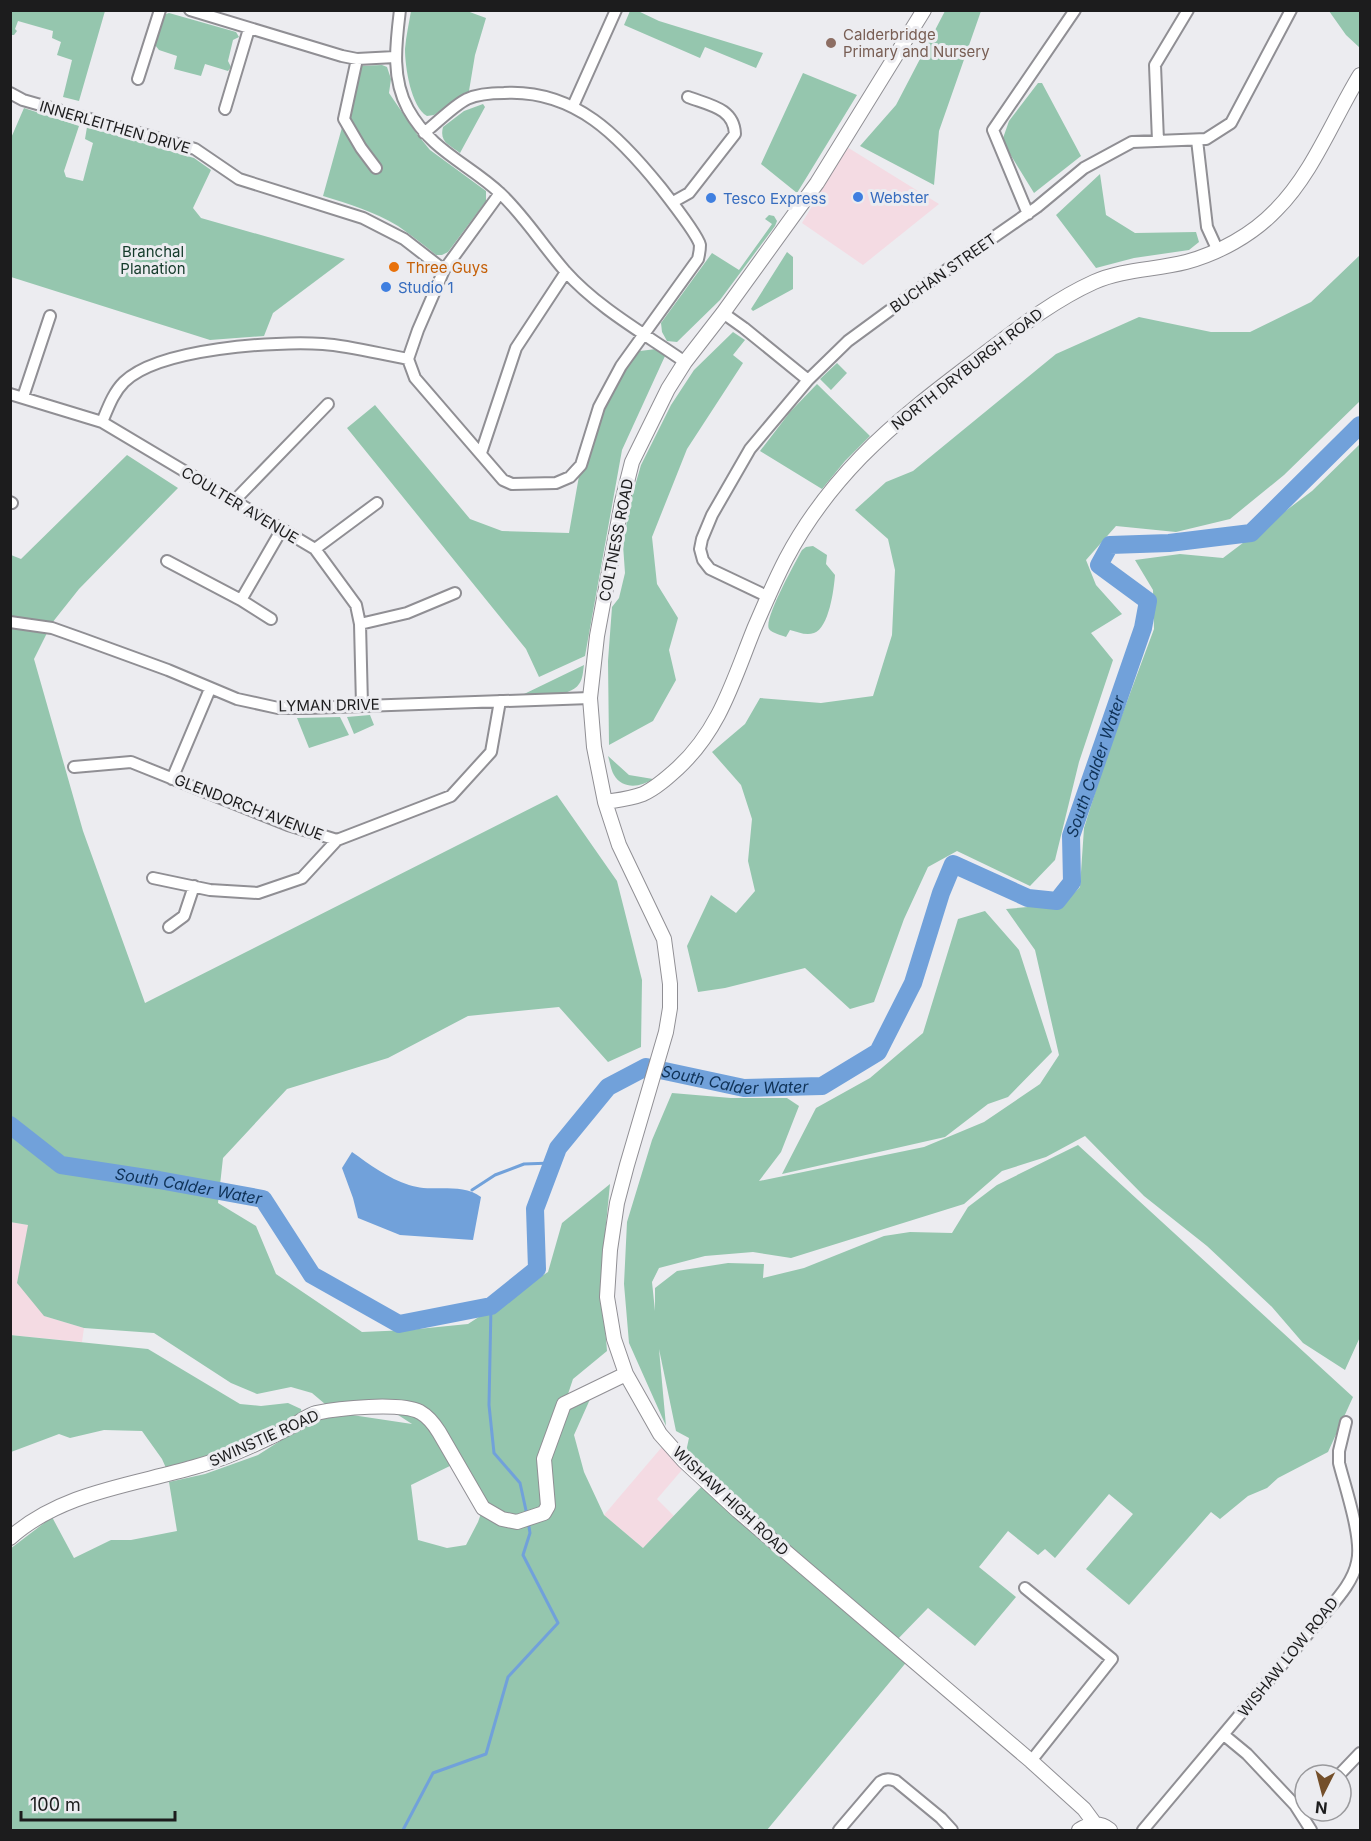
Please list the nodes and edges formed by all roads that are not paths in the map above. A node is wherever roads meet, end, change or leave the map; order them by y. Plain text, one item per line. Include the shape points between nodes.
1 (160, 10) edge
2 (190, 10) edge
3 (400, 10) edge
4 (616, 10) edge
5 (924, 10) edge
6 (1075, 10) edge
7 (1188, 10) edge
8 (1291, 10) edge
9 (249, 29) junction
10 (395, 57) junction
11 (357, 59) junction
12 (1360, 75) edge
13 (138, 79) dead end
14 (10, 93) edge
15 (688, 97) dead end
16 (573, 106) junction
17 (225, 109) dead end
18 (424, 133) junction
19 (1197, 140) junction
20 (1158, 141) junction
21 (376, 168) dead end
22 (500, 193) junction
23 (673, 202) junction
24 (1028, 214) junction
25 (1218, 250) junction
26 (444, 270) junction
27 (566, 272) junction
28 (723, 313) junction
29 (50, 316) dead end
30 (645, 334) junction
31 (408, 359) junction
32 (685, 362) junction
33 (808, 380) junction
34 (10, 394) edge
35 (23, 397) junction
36 (328, 404) dead end
37 (102, 422) junction
38 (481, 453) junction
39 (234, 501) junction
40 (377, 503) dead end
41 (282, 529) junction
42 (315, 549) junction
43 (167, 561) dead end
44 (455, 593) dead end
45 (769, 597) junction
46 (241, 600) junction
47 (272, 619) dead end
48 (10, 622) edge
49 (360, 624) junction
50 (210, 689) junction
51 (590, 698) junction
52 (500, 701) junction
53 (362, 705) junction
54 (74, 767) dead end
55 (172, 779) junction
56 (605, 802) junction
57 (337, 840) junction
58 (153, 878) dead end
59 (194, 886) junction
60 (169, 927) dead end
61 (653, 1081) joint
62 (626, 1374) junction
63 (1346, 1422) dead end
64 (10, 1538) edge
65 (1359, 1562) edge
66 (1025, 1588) dead end
67 (1224, 1736) junction
68 (1031, 1761) junction
69 (1293, 1796) edge
70 (1084, 1809) junction
71 (1095, 1824) junction
72 (839, 1830) edge
73 (952, 1830) edge
74 (1079, 1830) edge
75 (1110, 1830) edge
76 (1143, 1830) edge

1 - 13 street
2 - 9 street
3 - 10 street
4 - 16 street
5 - 28 street, COLTNESS ROAD via 817,183
6 - 24 street via 993,130
7 - 20 street via 1155,65
8 - 19 street, BUCHAN STREET via 1231,123 1206,139
9 - 11 street
9 - 17 street
10 - 11 street
10 - 18 street via 407,107
11 - 21 street via 344,119
12 - 25 street, NORTH DRYBURGH ROAD via 1300,180 1276,211
14 - 26 street, INNERLEITHEN DRIVE via 195,149 239,179 363,218 404,239
15 - 23 street via 728,114 735,134 689,193
16 - 18 street via 522,92 490,93 468,98
16 - 23 street via 614,134
18 - 22 street
19 - 20 street, BUCHAN STREET
19 - 25 street via 1206,227
20 - 24 street, BUCHAN STREET via 1132,142 1083,168
22 - 26 street
22 - 27 street
23 - 30 street via 700,244 698,259
24 - 33 street, BUCHAN STREET via 848,341
25 - 45 street, NORTH DRYBURGH ROAD via 1186,262 1120,273 1071,293 1045,308 911,410 850,468 817,507
26 - 31 street
27 - 30 street via 592,297
27 - 38 street via 516,348
28 - 32 street, COLTNESS ROAD
28 - 33 street
29 - 35 street
30 - 32 street
30 - 38 street via 604,396 581,465 570,477 556,483 512,484 503,480
31 - 37 street via 324,344 275,344 190,353 142,370 126,381 116,392
31 - 38 street via 415,378
32 - 51 street, COLTNESS ROAD via 632,462 597,636
33 - 45 street, BUCHAN STREET via 750,449 712,515 700,549 710,569
34 - 35 street, COULTER AVENUE
35 - 37 street, COULTER AVENUE
36 - 39 street
37 - 39 street, COULTER AVENUE
39 - 41 street, COULTER AVENUE
40 - 42 street
41 - 42 street, COULTER AVENUE
41 - 46 street
42 - 49 street, COULTER AVENUE via 356,605
43 - 46 street
44 - 49 street via 407,613
45 - 56 street, NORTH DRYBURGH ROAD via 716,722 701,743 657,786 629,798
46 - 47 street
48 - 50 street, LYMAN DRIVE via 62,632
49 - 53 street, COULTER AVENUE
50 - 53 street, LYMAN DRIVE via 278,708
50 - 55 street
51 - 52 street, LYMAN DRIVE
51 - 56 street, COLTNESS ROAD via 594,747
52 - 53 street, LYMAN DRIVE
52 - 57 street, GLENDORCH AVENUE via 491,752 451,796
54 - 55 street, GLENDORCH AVENUE via 131,762
55 - 57 street, GLENDORCH AVENUE
56 - 61 street, COLTNESS ROAD via 619,845 664,939 670,1008
57 - 59 street via 302,878 258,893
58 - 59 street
59 - 60 street via 184,916
61 - 62 street, WISHAW HIGH ROAD via 617,1203 610,1250 608,1297 614,1339
62 - 64 street, SWINSTIE ROAD via 564,1404 544,1459 548,1506 544,1513 527,1519 502,1520 483,1508 439,1432 421,1413 403,1408 357,1408 314,1413 234,1454 61,1504
62 - 68 street, WISHAW HIGH ROAD via 660,1434 684,1461
63 - 65 street, WISHAW LOW ROAD via 1339,1462
65 - 67 street, WISHAW LOW ROAD via 1322,1617
66 - 68 street via 1112,1659
67 - 69 street
67 - 76 street, WISHAW LOW ROAD
68 - 70 street, WISHAW HIGH ROAD
70 - 71 street, WISHAW HIGH ROAD
70 - 74 street
71 - 74 street
71 - 75 street
72 - 73 street via 880,1782 891,1779

